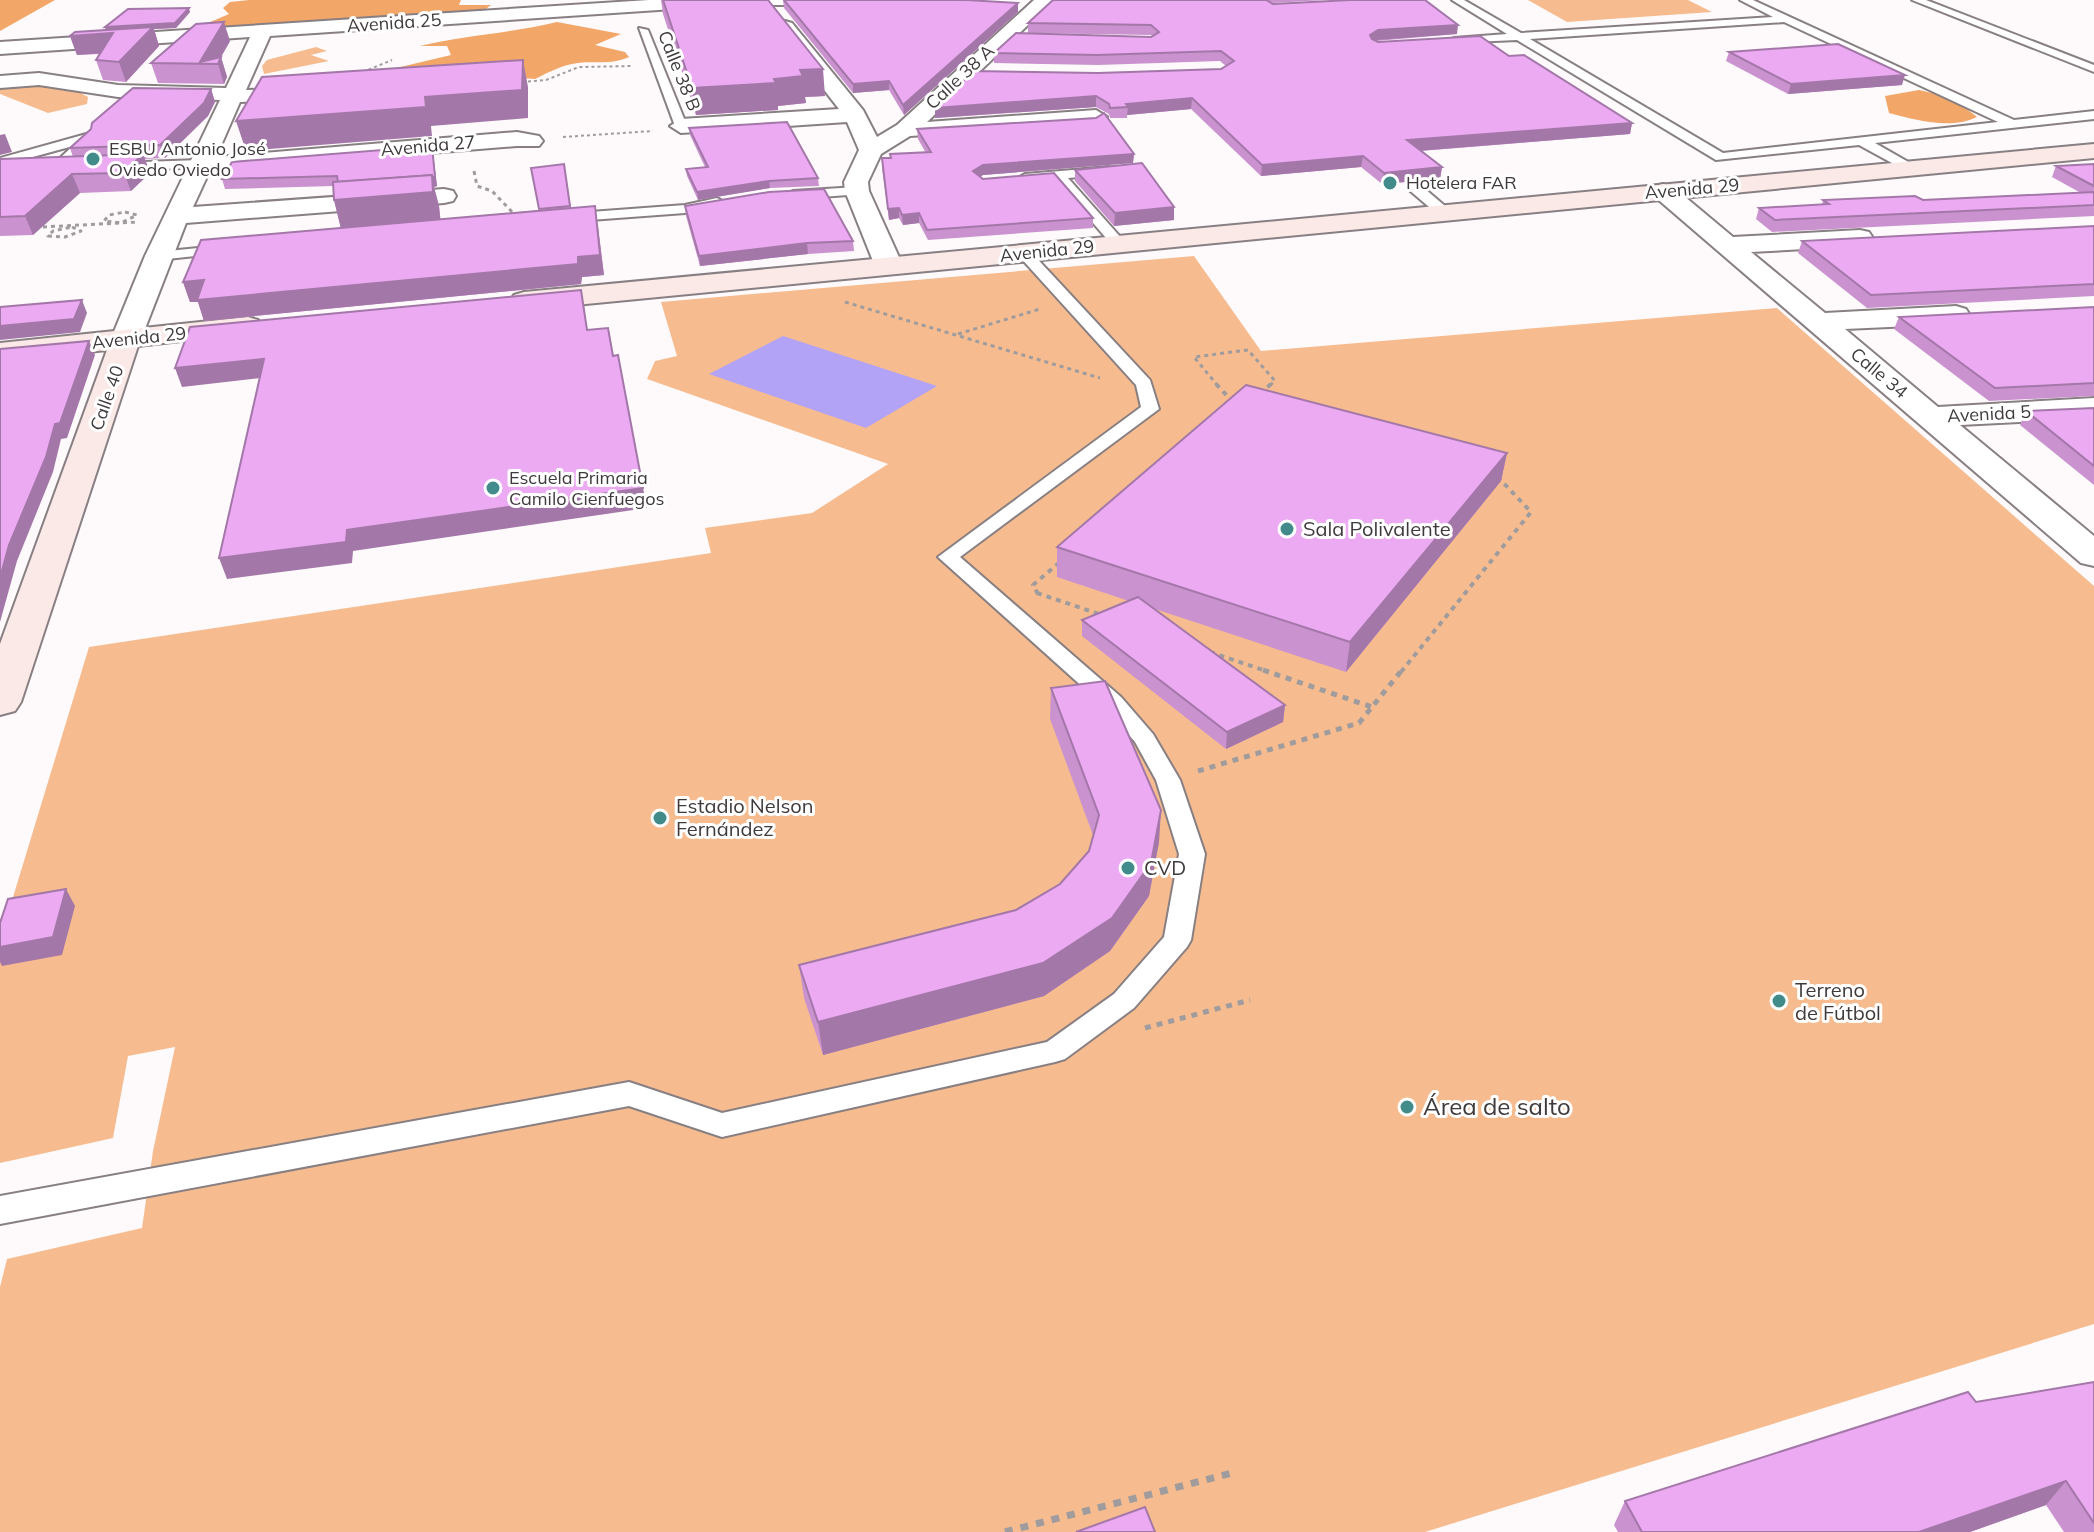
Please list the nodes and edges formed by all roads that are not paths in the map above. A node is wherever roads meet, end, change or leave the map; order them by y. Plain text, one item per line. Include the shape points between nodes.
1 (788, 0) edge
2 (1457, 0) edge
3 (1745, 0) edge
4 (1917, 0) edge
5 (766, 2) edge
6 (1044, 2) edge
7 (1014, 3) edge
8 (1786, 19) junction
9 (388, 24) junction
10 (643, 30) dead end
11 (262, 32) junction
12 (1519, 37) junction
13 (1446, 41) edge
14 (0, 48) edge
15 (250, 57) junction
16 (2094, 69) edge
17 (966, 72) junction
18 (994, 72) edge
19 (0, 82) edge
20 (332, 92) edge
21 (233, 95) junction
22 (855, 115) junction
23 (2094, 115) edge
24 (1096, 117) edge
25 (2014, 125) junction
26 (681, 126) joint
27 (905, 130) junction
28 (531, 141) road end
29 (1861, 141) junction
30 (871, 150) junction
31 (2094, 151) edge
32 (0, 162) edge
33 (200, 164) junction
34 (103, 167) edge
35 (71, 168) edge
36 (41, 169) junction
37 (1912, 170) junction
38 (0, 171) edge
39 (1120, 171) edge
40 (1058, 175) junction
41 (1013, 179) edge
42 (1413, 186) edge
43 (857, 191) junction
44 (1663, 191) junction
45 (784, 195) edge
46 (444, 196) dead end
47 (733, 198) edge
48 (1447, 215) junction
49 (176, 218) junction
50 (524, 222) edge
51 (1887, 237) edge
52 (1118, 243) junction
53 (1727, 245) junction
54 (237, 248) edge
55 (1024, 253) junction
56 (158, 256) junction
57 (889, 266) junction
58 (495, 303) edge
59 (1987, 313) edge
60 (1819, 322) junction
61 (274, 324) edge
62 (126, 339) junction
63 (0, 352) edge
64 (2094, 408) edge
65 (1931, 417) junction
66 (2088, 544) edge
67 (0, 702) edge
68 (0, 1210) edge

1 - 5 street, Avenida 25
2 - 12 lane
3 - 8 lane
4 - 16 lane
5 - 9 street, Avenida 25
5 - 22 street
6 - 7 street
6 - 17 street, Calle 38 A
8 - 12 lane
8 - 25 lane
9 - 11 street, Avenida 25
9 - 15 street
10 - 26 lane, Calle 38 B
11 - 14 street, Avenida 25
11 - 15 street, Calle 40
12 - 13 lane
12 - 29 lane via 1721,157
15 - 21 street, Calle 40
17 - 18 street
17 - 27 street, Calle 38 A
19 - 21 street via 39,79 107,91
20 - 21 street
21 - 33 street, Calle 40
22 - 26 street
22 - 30 street
23 - 25 lane
24 - 27 street
25 - 29 lane
27 - 30 street, Calle 38 A
28 - 33 street, Avenida 27
29 - 37 lane
30 - 43 street
31 - 37 main road, Avenida 29
32 - 36 lane via 90,137
33 - 34 lane, Avenida 27
33 - 49 street, Calle 40
35 - 36 lane
36 - 38 lane
37 - 44 main road, Avenida 29
39 - 40 lane
40 - 41 lane
40 - 52 lane
42 - 48 lane
43 - 45 lane
43 - 57 street
44 - 48 main road, Avenida 29
44 - 53 street, Calle 34
46 - 49 street
47 - 50 lane via 685,209
48 - 52 main road, Avenida 29
49 - 56 street, Calle 40
51 - 53 street
52 - 55 main road, Avenida 29
53 - 60 street, Calle 34
54 - 56 lane
55 - 57 main road, Avenida 29
55 - 68 lane via 1144,384 1150,409 948,557 1113,702 1145,739 1168,780 1192,854 1177,940 1124,1001 1055,1051 722,1125 629,1094
56 - 62 street, Calle 40
57 - 58 main road, Avenida 29
59 - 60 street
60 - 65 street, Calle 34
61 - 62 main road, Avenida 29
62 - 63 main road, Avenida 29
62 - 67 main road, Calle 40
64 - 65 street, Avenida 5
65 - 66 street, Calle 34

